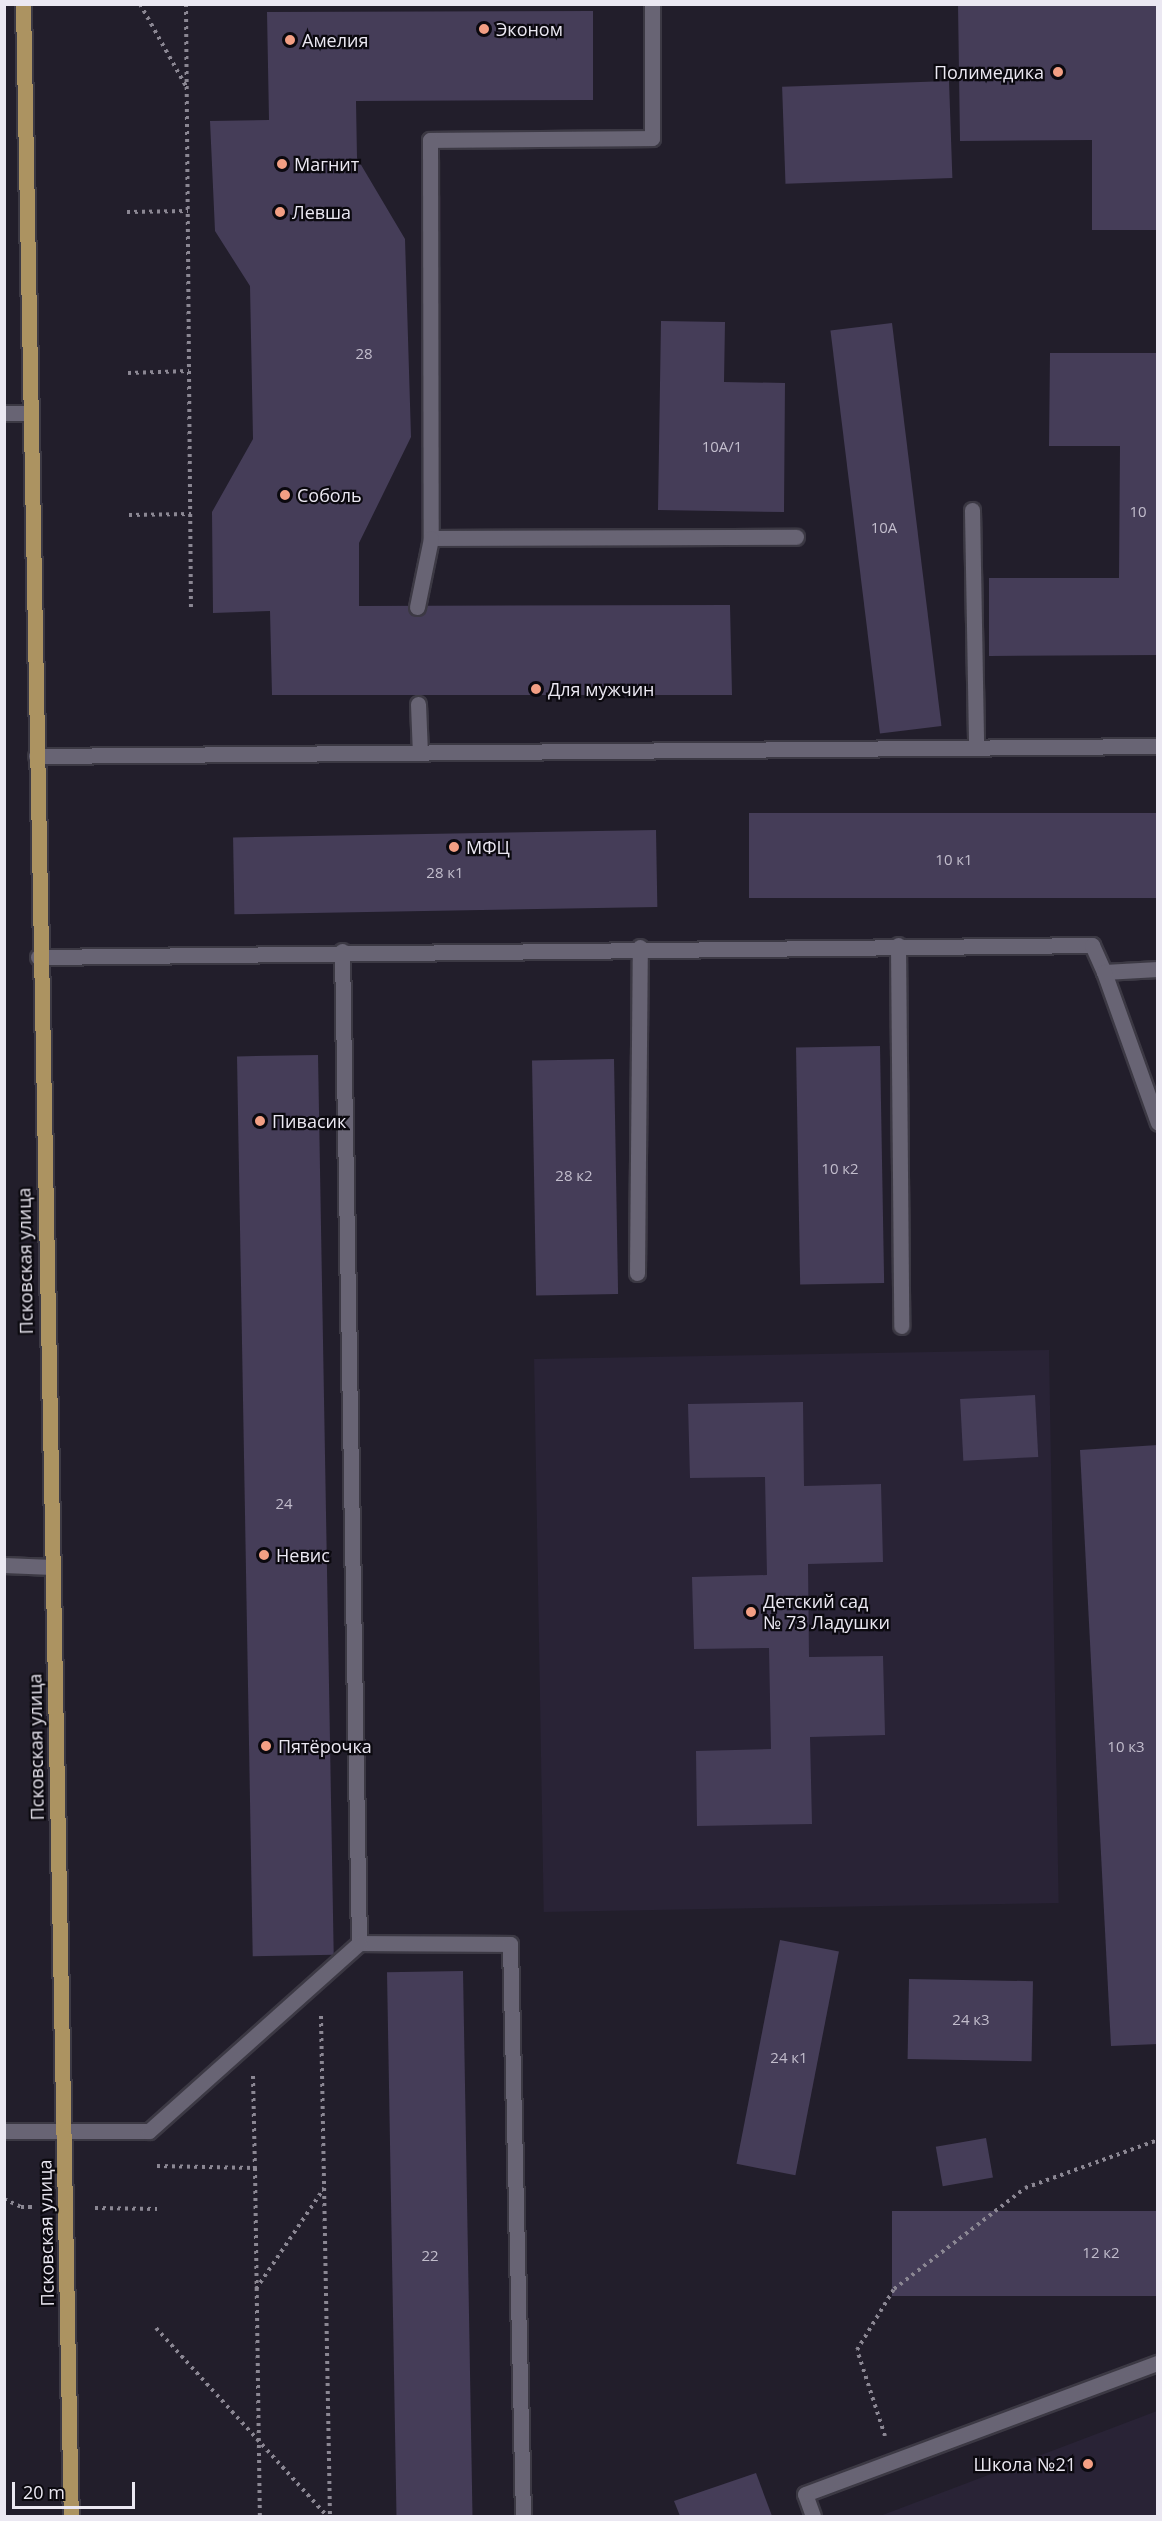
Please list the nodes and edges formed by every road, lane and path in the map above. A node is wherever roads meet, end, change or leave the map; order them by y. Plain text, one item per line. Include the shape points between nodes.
1 (23, 4) edge
2 (140, 4) edge
3 (186, 4) edge
4 (651, 4) edge
5 (187, 88) junction
6 (189, 211) junction
7 (127, 212) dead end
8 (189, 371) junction
9 (128, 373) dead end
10 (4, 413) edge
11 (30, 413) junction
12 (972, 510) dead end
13 (191, 514) junction
14 (129, 515) dead end
15 (796, 537) dead end
16 (431, 538) junction
17 (417, 607) dead end
18 (191, 610) dead end
19 (418, 704) dead end
20 (1158, 746) edge
21 (976, 747) junction
22 (420, 753) junction
23 (36, 756) junction
24 (898, 945) junction
25 (640, 948) junction
26 (342, 951) junction
27 (38, 957) junction
28 (1158, 969) edge
29 (1104, 972) junction
30 (1158, 1123) edge
31 (637, 1273) dead end
32 (901, 1326) dead end
33 (4, 1565) edge
34 (51, 1567) junction
35 (359, 1943) junction
36 (320, 1978) junction
37 (252, 2041) junction
38 (4, 2131) edge
39 (63, 2131) junction
40 (1158, 2140) edge
41 (157, 2166) dead end
42 (255, 2168) junction
43 (324, 2187) junction
44 (4, 2199) edge
45 (21, 2207) dead end
46 (256, 2289) junction
47 (156, 2328) dead end
48 (1158, 2362) edge
49 (258, 2443) junction
50 (893, 2461) junction
51 (71, 2517) edge
52 (260, 2517) edge
53 (328, 2517) edge
54 (523, 2517) edge
55 (813, 2517) edge

1 - 11 main road, Псковская улица
2 - 5 path
3 - 5 path
4 - 16 street via 652,138 430,140
5 - 6 path
6 - 7 path
6 - 8 path
8 - 9 path
8 - 13 path
10 - 11 street
11 - 23 main road, Псковская улица
12 - 21 street
13 - 14 path
13 - 18 path
15 - 16 street
16 - 17 street
19 - 22 street
20 - 21 street
21 - 22 street
22 - 23 street
23 - 27 main road, Псковская улица
24 - 25 street
24 - 29 street via 1092,945
24 - 32 street
25 - 26 street
25 - 31 street
26 - 27 street
26 - 35 street
27 - 34 main road, Псковская улица
28 - 29 street
29 - 30 street
33 - 34 street
34 - 39 main road, Псковская улица
35 - 36 street
35 - 54 street via 510,1944
36 - 37 street
36 - 43 path
37 - 39 street via 149,2131
37 - 42 path
38 - 39 street
39 - 51 main road, Псковская улица
40 - 50 path via 1025,2188 894,2289 857,2350
41 - 42 path
42 - 46 path
43 - 46 path
43 - 53 path
44 - 45 path
46 - 49 path
47 - 49 path
48 - 50 street
49 - 52 path
49 - 53 path
50 - 55 street via 805,2494

